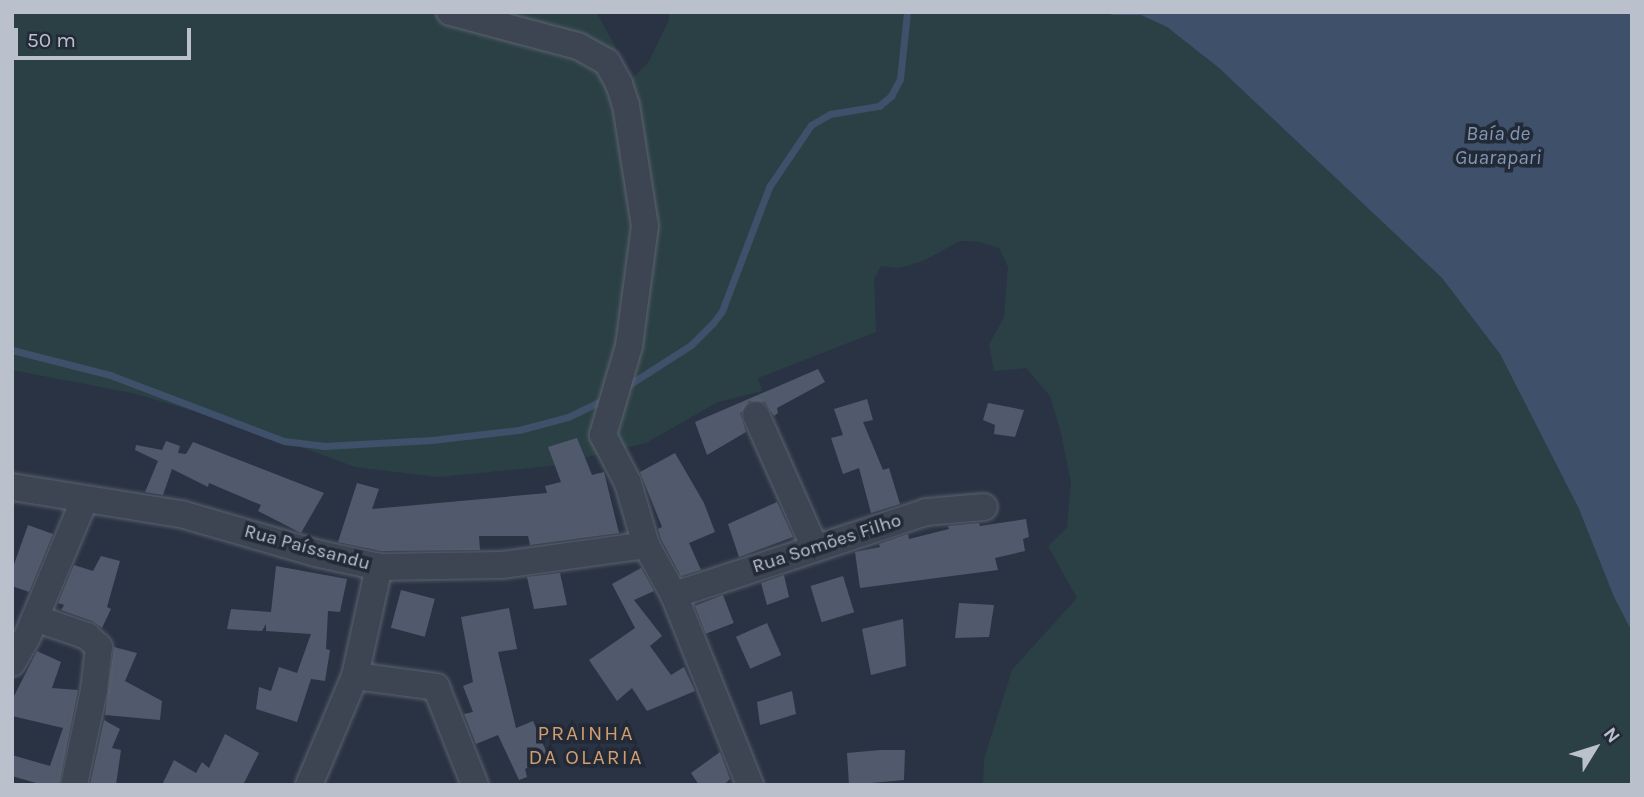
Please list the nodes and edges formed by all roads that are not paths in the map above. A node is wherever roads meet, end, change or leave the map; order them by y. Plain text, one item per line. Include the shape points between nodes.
1 (450, 12) edge
2 (756, 415) dead end
3 (12, 487) edge
4 (84, 501) junction
5 (984, 507) dead end
6 (646, 545) junction
7 (815, 548) junction
8 (379, 567) junction
9 (674, 596) junction
10 (35, 618) junction
11 (12, 663) edge
12 (355, 676) junction
13 (74, 785) edge
14 (309, 785) edge
15 (475, 785) edge
16 (750, 785) edge

1 - 6 street via 578,46 607,62 619,84 645,226 629,346 603,435 628,483
2 - 7 street
3 - 4 street, Rua Paíssandu
4 - 8 street, Rua Paíssandu via 181,514
4 - 10 street
5 - 7 street, Rua Somões Filho via 926,512
6 - 8 street, Rua Paíssandu via 502,565
6 - 9 street
7 - 9 street, Rua Somões Filho
8 - 12 street
9 - 16 street
10 - 11 street
10 - 13 street via 87,636 99,647
12 - 14 street
12 - 15 street via 436,687

